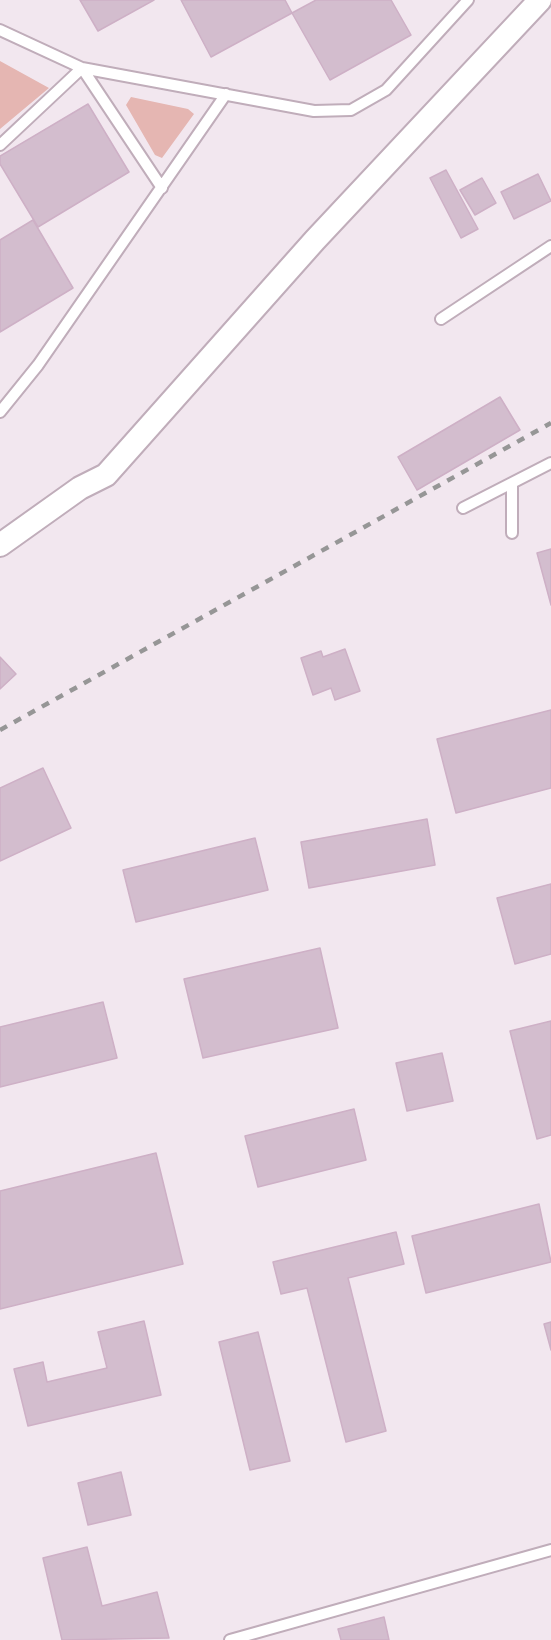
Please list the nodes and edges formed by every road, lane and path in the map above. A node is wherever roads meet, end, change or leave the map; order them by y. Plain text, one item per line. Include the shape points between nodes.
1 (468, 0) edge
2 (540, 0) edge
3 (0, 30) edge
4 (81, 68) junction
5 (226, 94) junction
6 (0, 145) edge
7 (162, 188) junction
8 (551, 246) edge
9 (441, 319) dead end
10 (0, 412) edge
11 (551, 463) edge
12 (512, 483) junction
13 (463, 508) dead end
14 (512, 533) dead end
15 (0, 545) edge
16 (551, 1550) edge
17 (230, 1640) edge

1 - 5 lane via 386,90 351,110 314,111
2 - 15 street via 315,240 106,474
3 - 4 lane
4 - 5 lane
4 - 6 lane
4 - 7 lane
5 - 7 lane
7 - 10 lane via 38,365
8 - 9 lane
11 - 12 lane
12 - 13 lane
12 - 14 lane
16 - 17 lane

